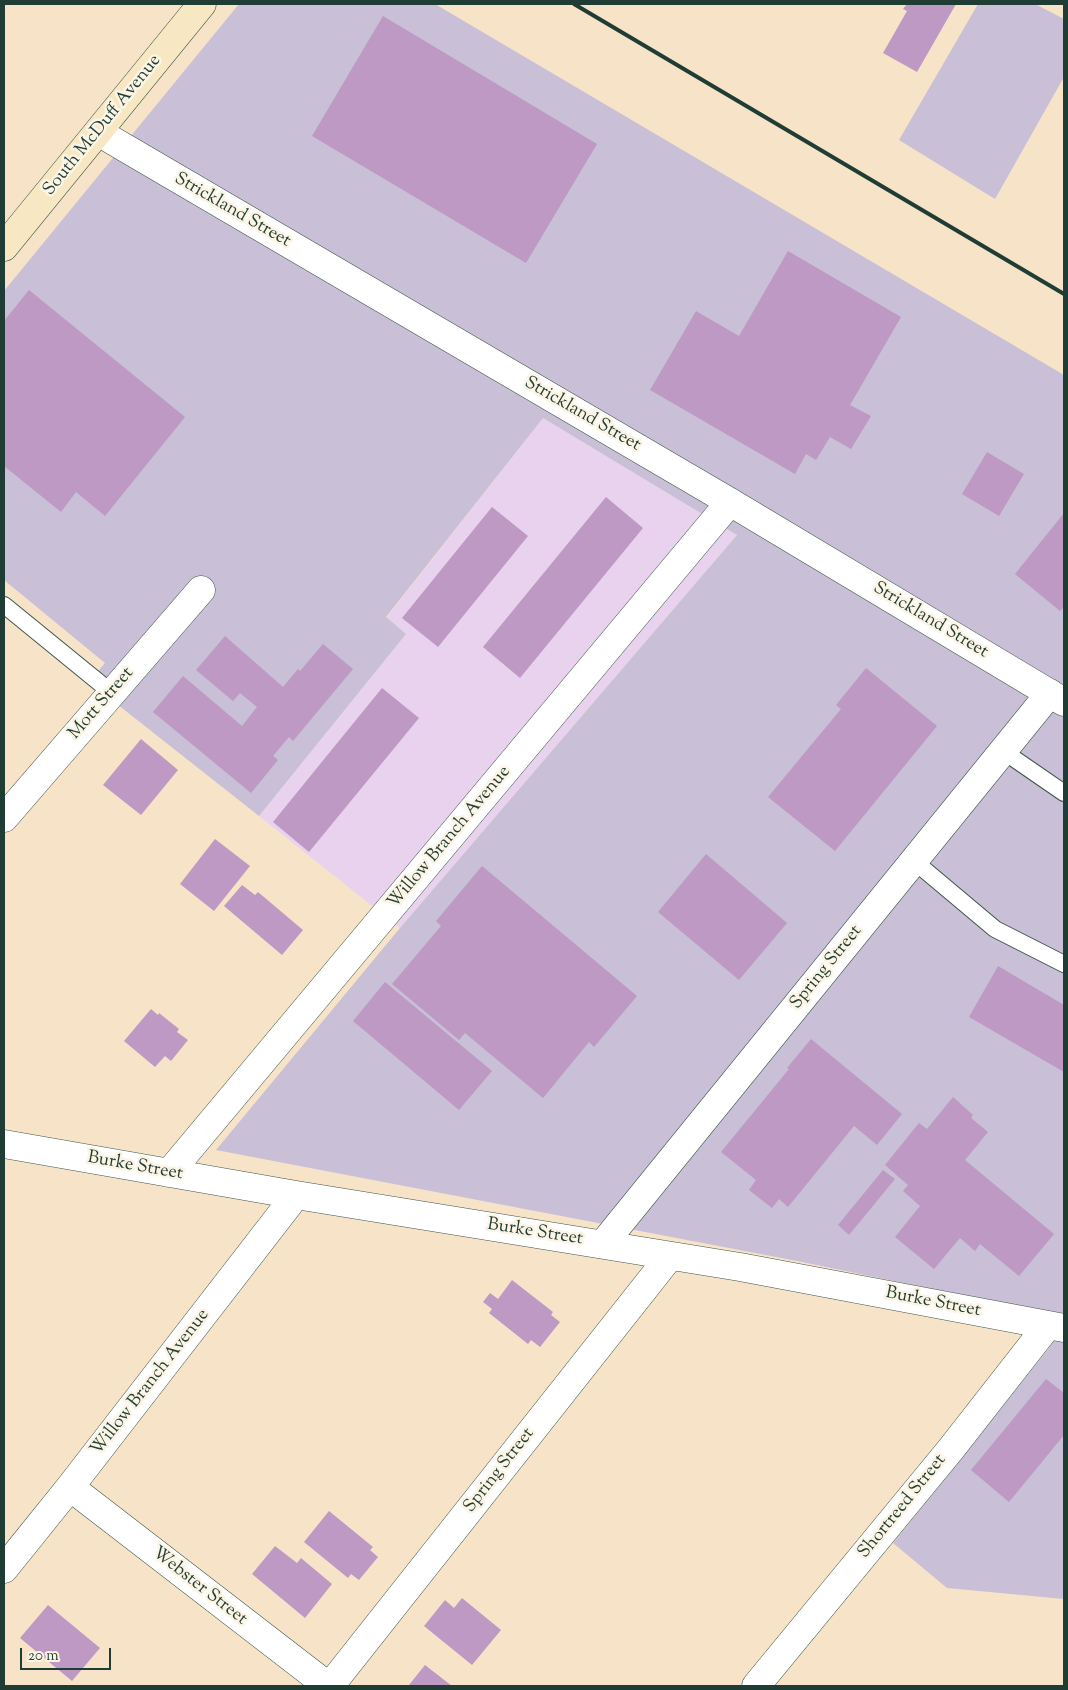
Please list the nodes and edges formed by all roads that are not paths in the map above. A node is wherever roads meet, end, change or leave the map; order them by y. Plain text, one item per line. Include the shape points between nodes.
1 (202, 4) edge
2 (98, 132) junction
3 (4, 247) edge
4 (730, 502) junction
5 (201, 590) dead end
6 (4, 605) edge
7 (112, 693) junction
8 (1057, 697) edge
9 (1003, 751) junction
10 (1064, 793) edge
11 (4, 818) edge
12 (914, 861) junction
13 (1064, 964) edge
14 (4, 1144) edge
15 (170, 1173) junction
16 (296, 1195) junction
17 (603, 1244) junction
18 (670, 1256) junction
19 (1056, 1327) edge
20 (70, 1488) junction
21 (4, 1569) edge
22 (329, 1686) edge
23 (756, 1686) edge

1 - 2 main road, South McDuff Avenue
2 - 3 main road, South McDuff Avenue
2 - 4 street, Strickland Street
4 - 8 street, Strickland Street
4 - 15 street, Willow Branch Avenue
5 - 7 street, Mott Street
6 - 7 lane
7 - 11 street, Mott Street
8 - 9 street, Spring Street
9 - 10 lane
9 - 12 street, Spring Street
12 - 13 lane via 995,929
12 - 17 street, Spring Street
14 - 15 street, Burke Street
15 - 16 street, Burke Street
16 - 17 street, Burke Street
16 - 20 street, Willow Branch Avenue
17 - 18 street, Burke Street
18 - 19 street, Burke Street
18 - 22 street, Spring Street
19 - 23 street, Shortreed Street
20 - 21 street, Willow Branch Avenue
20 - 22 street, Webster Street

